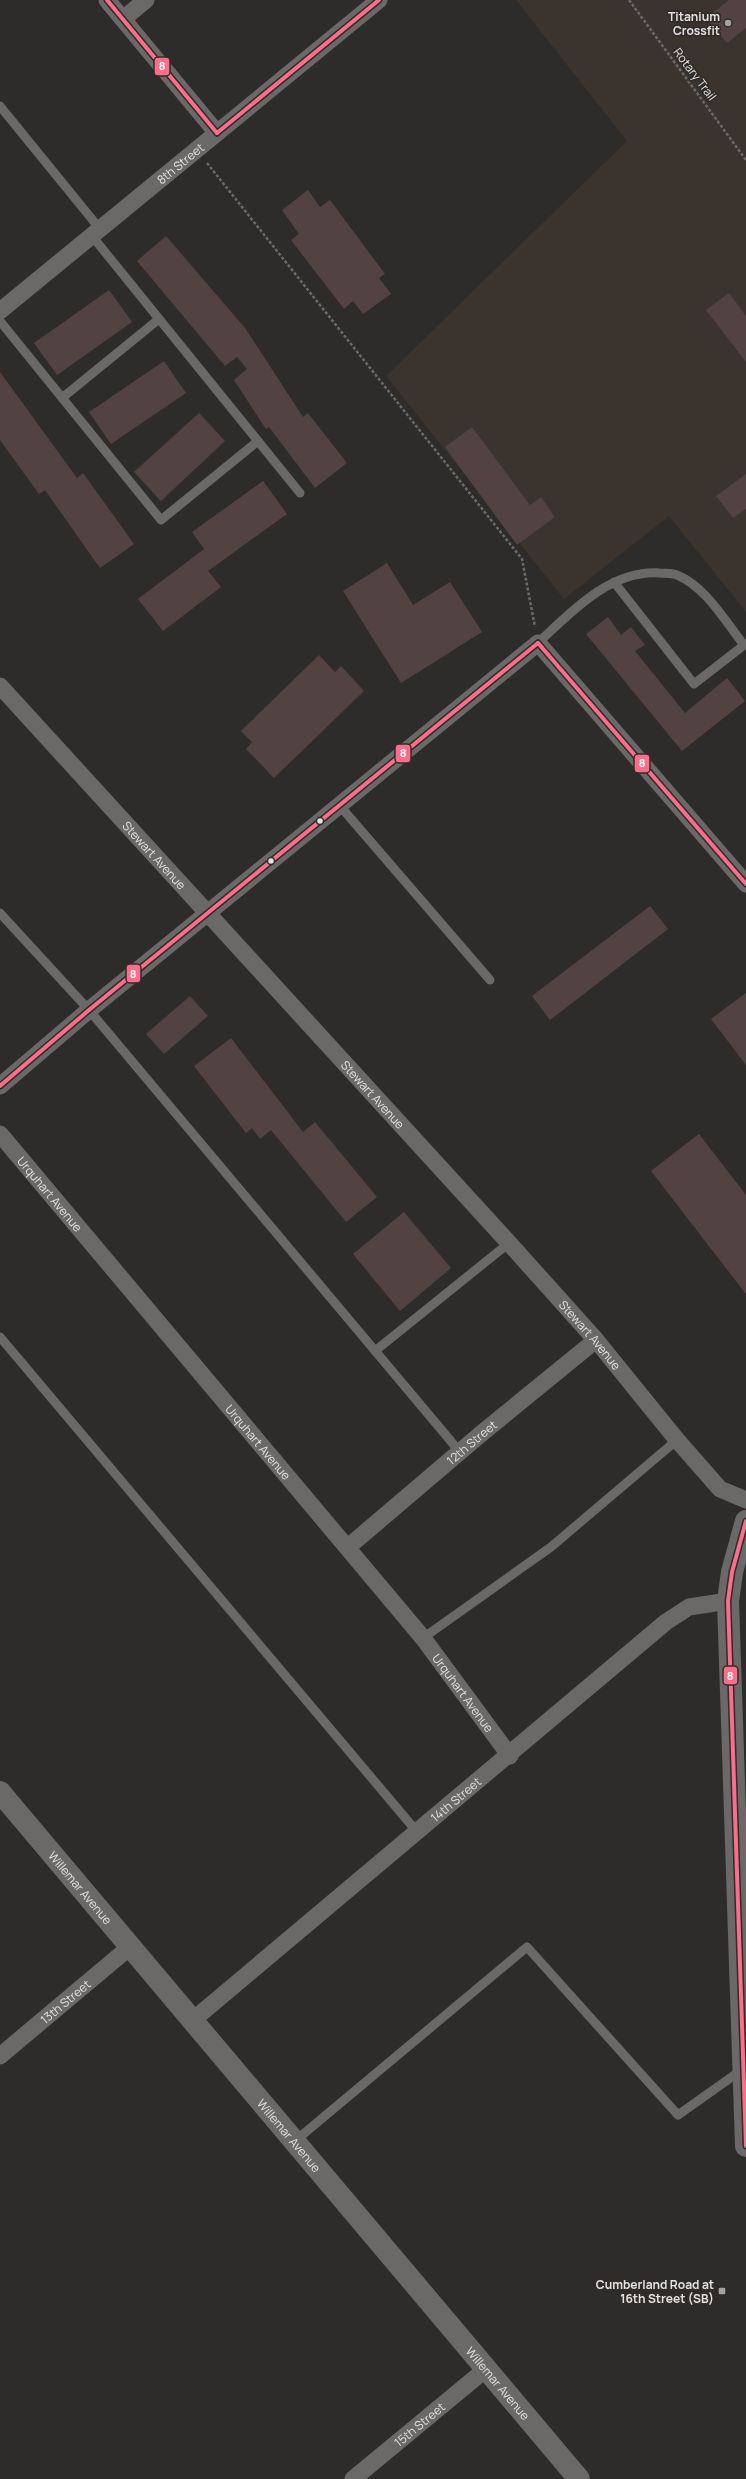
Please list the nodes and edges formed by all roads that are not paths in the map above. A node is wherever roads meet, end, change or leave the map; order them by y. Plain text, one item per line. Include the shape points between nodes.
1 (107, 0) edge
2 (146, 0) edge
3 (379, 0) edge
4 (123, 19) junction
5 (0, 106) edge
6 (217, 133) junction
7 (96, 232) junction
8 (1, 312) edge
9 (159, 319) junction
10 (62, 398) junction
11 (258, 441) junction
12 (300, 493) dead end
13 (614, 582) junction
14 (538, 643) junction
15 (0, 686) edge
16 (340, 806) junction
17 (746, 884) edge
18 (0, 912) edge
19 (209, 914) junction
20 (490, 980) dead end
21 (89, 1010) junction
22 (0, 1086) edge
23 (0, 1134) edge
24 (509, 1243) junction
25 (0, 1337) edge
26 (596, 1340) junction
27 (375, 1351) junction
28 (677, 1440) junction
29 (460, 1452) junction
30 (746, 1500) edge
31 (746, 1521) edge
32 (348, 1548) junction
33 (728, 1601) junction
34 (423, 1638) junction
35 (510, 1756) junction
36 (0, 1792) edge
37 (418, 1833) junction
38 (131, 1946) junction
39 (193, 2020) junction
40 (2, 2050) edge
41 (744, 2068) junction
42 (295, 2141) junction
43 (746, 2146) edge
44 (486, 2369) junction
45 (353, 2479) edge
46 (579, 2479) edge

1 - 4 street
2 - 4 street
3 - 6 street, 8th Street
4 - 6 street
5 - 7 lane
6 - 7 street, 8th Street
7 - 8 street, 8th Street
7 - 9 lane
8 - 10 lane
9 - 10 lane
9 - 11 lane
10 - 11 lane via 161,520
11 - 12 lane
13 - 13 lane via 642,572 676,574 703,593 744,644 694,684
13 - 14 lane via 579,605
14 - 16 street
14 - 17 street
15 - 19 street, Stewart Avenue
16 - 19 street
16 - 20 lane
18 - 21 lane
19 - 21 street
19 - 24 street, Stewart Avenue
21 - 22 street
21 - 27 lane
23 - 32 street, Urquhart Avenue
24 - 26 street, Stewart Avenue
24 - 27 lane
25 - 37 lane
26 - 28 street, Stewart Avenue
26 - 29 street, 12th Street
27 - 29 lane
28 - 30 street, Stewart Avenue via 720,1489
28 - 34 lane via 551,1547
29 - 32 street, 12th Street
31 - 33 street via 732,1572
32 - 34 street, Urquhart Avenue
33 - 35 street, 14th Street via 689,1607 666,1622
33 - 41 street
34 - 35 street, Urquhart Avenue
35 - 37 street, 14th Street
36 - 38 street, Willemar Avenue
37 - 39 street, 14th Street
38 - 39 street, Willemar Avenue
38 - 40 street, 13th Street
39 - 42 street, Willemar Avenue
41 - 42 lane via 678,2115 527,1947
41 - 43 street
42 - 44 street, Willemar Avenue
44 - 45 street, 15th Street
44 - 46 street, Willemar Avenue

